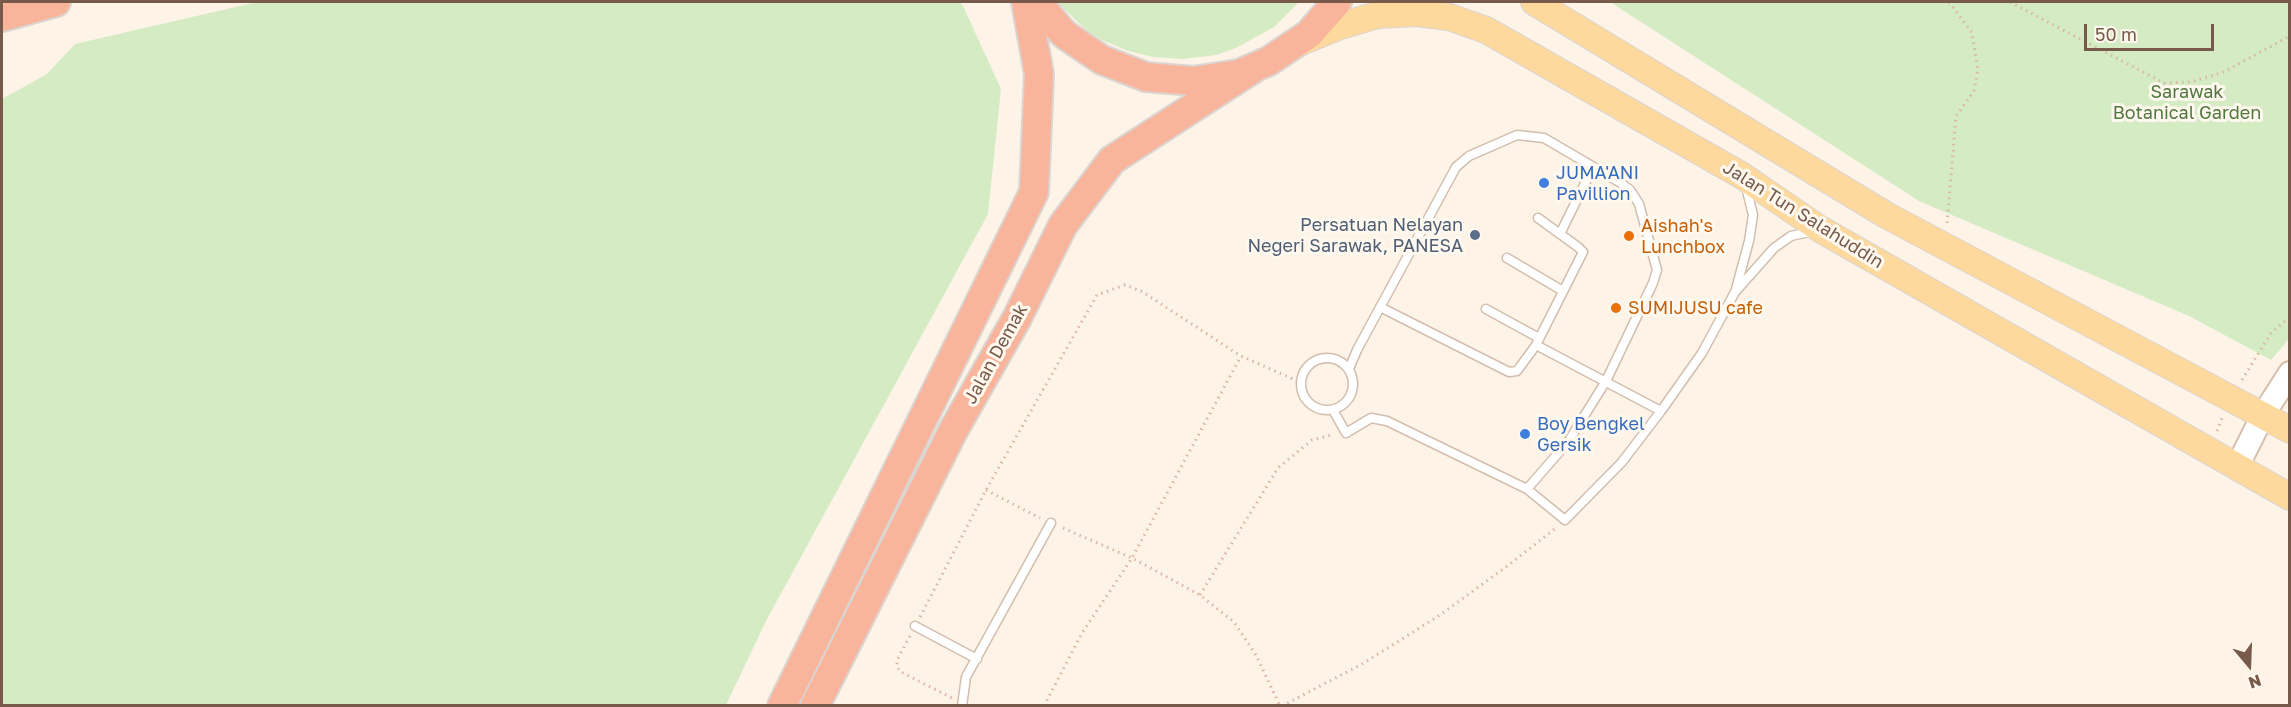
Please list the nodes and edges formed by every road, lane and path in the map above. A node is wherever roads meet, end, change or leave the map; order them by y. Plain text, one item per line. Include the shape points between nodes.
1 (56, 2) edge
2 (1026, 2) edge
3 (1037, 2) edge
4 (1337, 2) edge
5 (1534, 2) edge
6 (1948, 2) edge
7 (2010, 2) edge
8 (2, 16) edge
9 (2289, 36) edge
10 (1298, 43) junction
11 (1254, 68) junction
12 (1593, 167) junction
13 (1741, 175) junction
14 (1538, 218) dead end
15 (1820, 229) junction
16 (1560, 234) junction
17 (1946, 246) junction
18 (1507, 258) dead end
19 (1563, 291) junction
20 (1735, 292) junction
21 (1380, 308) junction
22 (1486, 309) dead end
23 (1537, 342) junction
24 (1241, 356) junction
25 (1349, 369) junction
26 (2289, 373) edge
27 (1300, 381) junction
28 (1606, 381) junction
29 (1333, 410) junction
30 (1661, 411) junction
31 (2263, 415) junction
32 (2289, 430) edge
33 (1346, 433) junction
34 (2237, 467) junction
35 (1527, 489) junction
36 (987, 490) junction
37 (2289, 497) edge
38 (1565, 520) junction
39 (1051, 523) junction
40 (1132, 558) junction
41 (1200, 595) junction
42 (915, 626) junction
43 (977, 659) junction
44 (961, 704) edge
45 (782, 705) edge
46 (815, 705) edge
47 (1044, 705) edge
48 (1281, 705) edge

1 - 8 highway
2 - 45 highway, Jalan Demak via 1039,74 1034,192
3 - 11 highway via 1076,44 1131,72 1162,80 1193,81
4 - 10 highway
5 - 17 main road via 1886,215
6 - 17 path via 1972,33 1977,69 1974,91 1956,116
7 - 9 path via 2164,83 2191,82 2224,72
10 - 11 highway
10 - 13 main road, Jalan Tun Salahuddin via 1377,15 1417,13 1449,17 1497,35
11 - 46 highway, Jalan Demak via 1112,160 1063,225 1017,318 953,431
12 - 16 lane
12 - 21 lane via 1544,138 1531,136 1516,135 1469,156 1456,167
12 - 28 lane via 1630,190 1639,204 1657,270
13 - 15 main road, Jalan Tun Salahuddin
13 - 20 lane via 1753,215
14 - 16 lane
15 - 20 lane via 1791,236 1774,248
15 - 34 main road, Jalan Tun Salahuddin
16 - 19 lane via 1583,252
17 - 31 main road
18 - 19 lane
19 - 23 lane
20 - 30 lane via 1702,353
21 - 23 lane via 1509,372 1521,368
21 - 25 lane
22 - 23 lane
23 - 28 lane
24 - 27 path
24 - 36 path via 1141,291 1125,285 1097,295
24 - 40 path
25 - 27 lane via 1334,359 1316,360 1308,365
25 - 29 lane via 1352,393
26 - 31 street
27 - 29 lane via 1309,404
28 - 30 lane
28 - 35 lane via 1568,442
29 - 33 lane
30 - 38 lane via 1622,462
31 - 32 main road
31 - 34 street
33 - 35 lane via 1371,418 1387,421
33 - 41 path via 1312,440 1278,468
34 - 37 main road, Jalan Tun Salahuddin
35 - 38 lane
36 - 39 path
36 - 42 path
38 - 48 path via 1440,615 1364,663
39 - 40 path
39 - 43 lane
40 - 41 path
40 - 47 path via 1082,633
41 - 48 path via 1234,622
42 - 43 lane
42 - 44 path via 897,667
43 - 44 lane via 966,677

